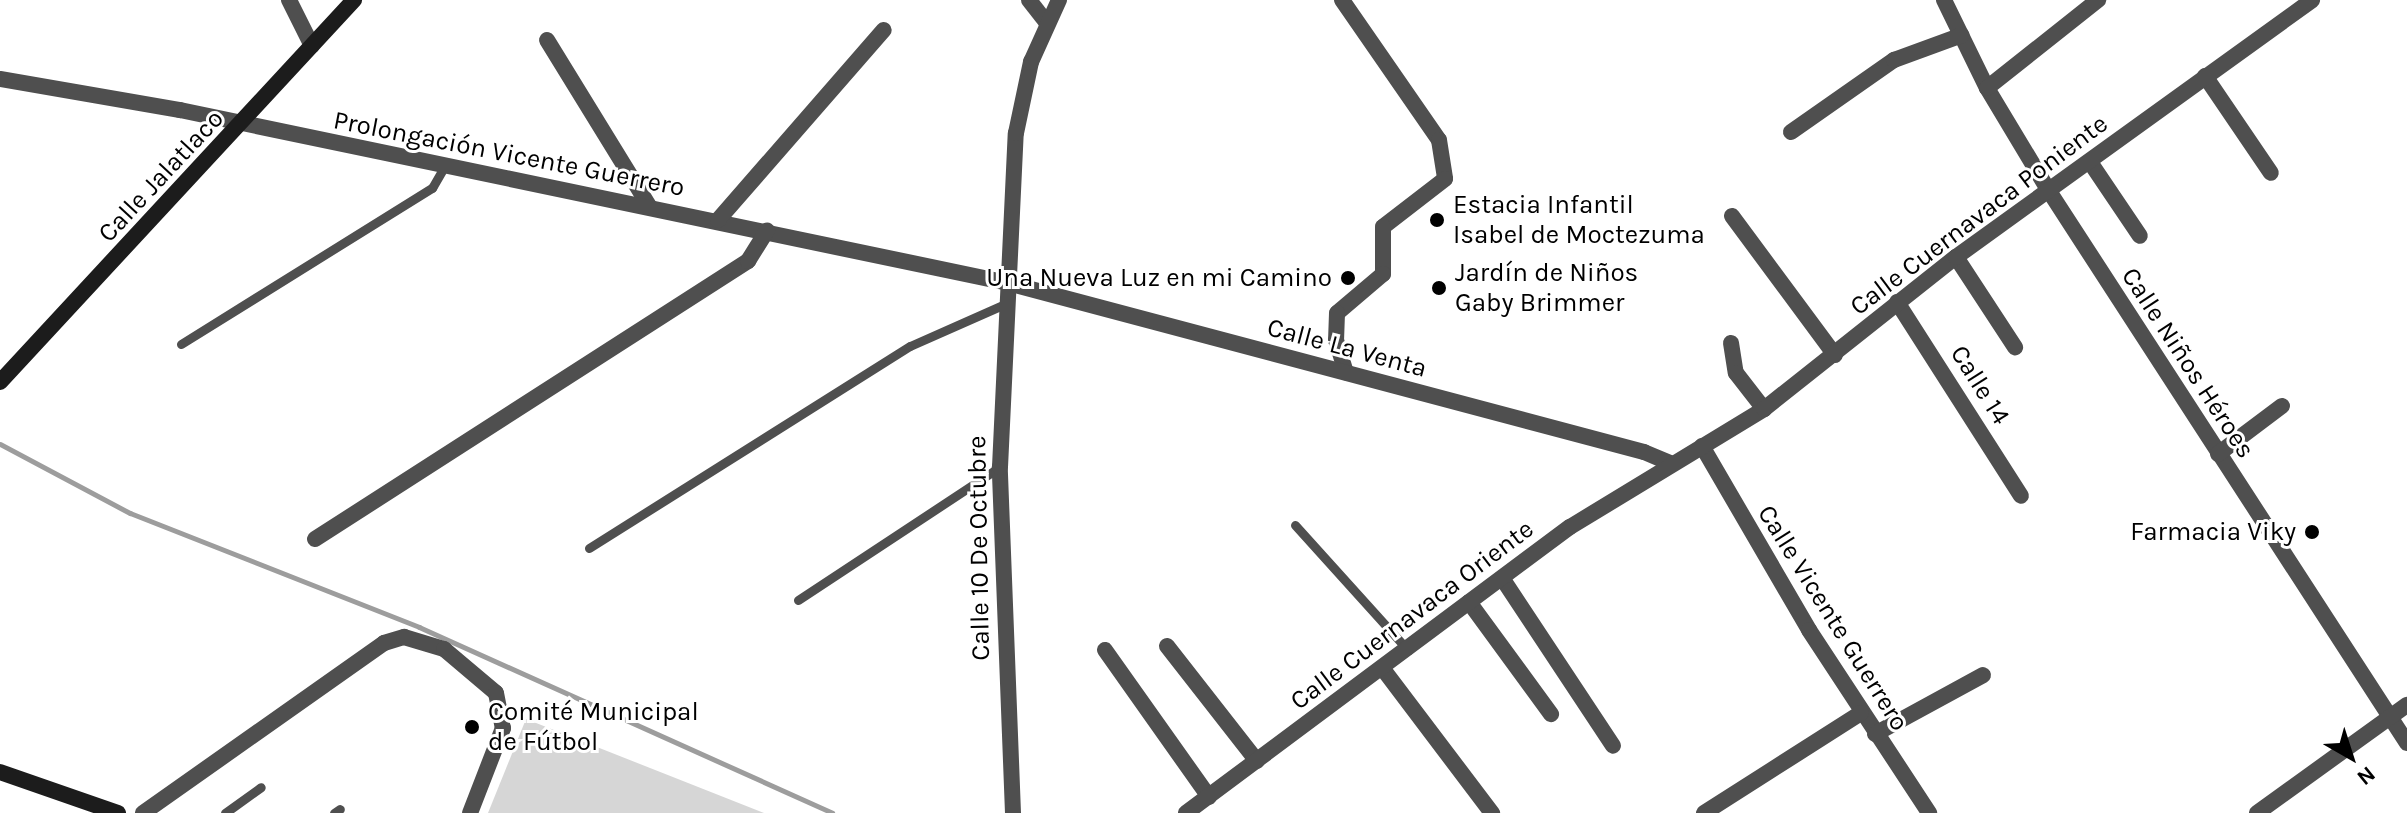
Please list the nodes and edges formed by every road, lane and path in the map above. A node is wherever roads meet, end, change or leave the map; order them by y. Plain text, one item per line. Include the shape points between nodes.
1 (289, 0) edge
2 (354, 0) edge
3 (1029, 0) edge
4 (1059, 0) edge
5 (1342, 0) edge
6 (1944, 0) edge
7 (2098, 0) edge
8 (2312, 0) edge
9 (1047, 23) junction
10 (884, 30) dead end
11 (1962, 35) junction
12 (547, 40) dead end
13 (312, 46) junction
14 (2205, 76) junction
15 (0, 79) edge
16 (1987, 88) junction
17 (242, 124) junction
18 (1791, 132) dead end
19 (2090, 162) junction
20 (444, 167) junction
21 (2271, 173) dead end
22 (2049, 191) junction
23 (649, 206) junction
24 (1732, 216) dead end
25 (718, 220) junction
26 (767, 231) junction
27 (2140, 236) dead end
28 (1956, 257) junction
29 (1008, 283) junction
30 (1897, 302) junction
31 (1007, 303) junction
32 (1731, 343) dead end
33 (181, 344) dead end
34 (2015, 347) dead end
35 (1835, 355) junction
36 (1346, 373) junction
37 (0, 382) edge
38 (2282, 406) dead end
39 (1764, 409) junction
40 (1702, 446) junction
41 (2218, 454) junction
42 (1672, 464) junction
43 (1000, 467) junction
44 (2021, 496) dead end
45 (1295, 525) dead end
46 (315, 539) dead end
47 (589, 548) dead end
48 (1502, 578) junction
49 (798, 600) dead end
50 (1469, 602) junction
51 (1167, 646) dead end
52 (1105, 650) dead end
53 (1408, 650) junction
54 (1383, 669) junction
55 (1983, 675) dead end
56 (2407, 705) edge
57 (1861, 713) junction
58 (1551, 714) dead end
59 (2390, 717) junction
60 (1875, 734) junction
61 (2407, 743) edge
62 (1613, 746) dead end
63 (1257, 761) junction
64 (0, 772) edge
65 (261, 787) dead end
66 (1209, 797) junction
67 (118, 813) edge
68 (143, 813) edge
69 (225, 813) edge
70 (470, 813) edge
71 (1013, 813) edge
72 (1186, 813) edge
73 (1492, 813) edge
74 (1704, 813) edge
75 (1929, 813) edge
76 (2257, 813) edge

1 - 13 street
2 - 13 main road, Calle Jalatlaco
3 - 9 street
4 - 9 street
5 - 36 street via 1439,140 1445,179 1383,227 1383,274 1337,313 1336,340
6 - 11 street, Calle Niños Héroes
7 - 16 street
8 - 14 street, Calle Cuernavaca Poniente
9 - 29 street via 1031,62 1016,133
10 - 25 street
11 - 16 street, Calle Niños Héroes
11 - 18 street via 1894,60
12 - 23 street
13 - 17 main road, Calle Jalatlaco
14 - 19 street, Calle Cuernavaca Poniente
14 - 21 street
15 - 17 street, Prolongación Vicente Guerrero
16 - 22 street, Calle Niños Héroes
17 - 20 street, Prolongación Vicente Guerrero
17 - 37 main road, Calle Jalatlaco
19 - 22 street, Calle Cuernavaca Poniente
19 - 27 street
20 - 23 street, Prolongación Vicente Guerrero
20 - 33 lane via 432,188
22 - 28 street, Calle Cuernavaca Poniente
22 - 41 street, Calle Niños Héroes
23 - 25 street, Prolongación Vicente Guerrero
24 - 35 street
25 - 26 street, Prolongación Vicente Guerrero
26 - 29 street, Prolongación Vicente Guerrero
26 - 46 street via 756,254 728,275
28 - 30 street, Calle Cuernavaca Poniente
28 - 34 street
29 - 31 street, Calle 10 De Octubre
29 - 36 street, Calle La Venta
30 - 35 street, Calle Cuernavaca Poniente
30 - 44 street, Calle 14
31 - 43 street, Calle 10 De Octubre
31 - 47 lane via 910,346
32 - 39 street via 1736,373
35 - 39 street, Calle Cuernavaca Poniente
36 - 42 street, Calle La Venta via 1644,452
38 - 41 street
39 - 40 street, Calle Cuernavaca Poniente
40 - 42 street, Calle Cuernavaca Poniente
40 - 57 street, Calle Vicente Guerrero
41 - 59 street, Calle Niños Héroes
42 - 48 street, Calle Cuernavaca Oriente via 1570,527
43 - 49 lane
43 - 71 street, Calle 10 De Octubre
45 - 53 lane
48 - 50 street, Calle Cuernavaca Oriente
48 - 62 street
50 - 53 street, Calle Cuernavaca Oriente
50 - 58 street
51 - 63 street
52 - 66 street
53 - 54 street, Calle Cuernavaca Oriente
54 - 63 street, Calle Cuernavaca Oriente
54 - 73 street
55 - 60 street
56 - 59 street
57 - 60 street, Calle Vicente Guerrero
57 - 74 street
59 - 61 street, Calle Niños Héroes
59 - 76 street
60 - 75 street, Calle Vicente Guerrero
63 - 66 street, Calle Cuernavaca Oriente
64 - 67 main road
65 - 69 lane
66 - 72 street, Calle Cuernavaca Oriente
68 - 70 street via 384,643 404,637 444,649 496,693 503,728

